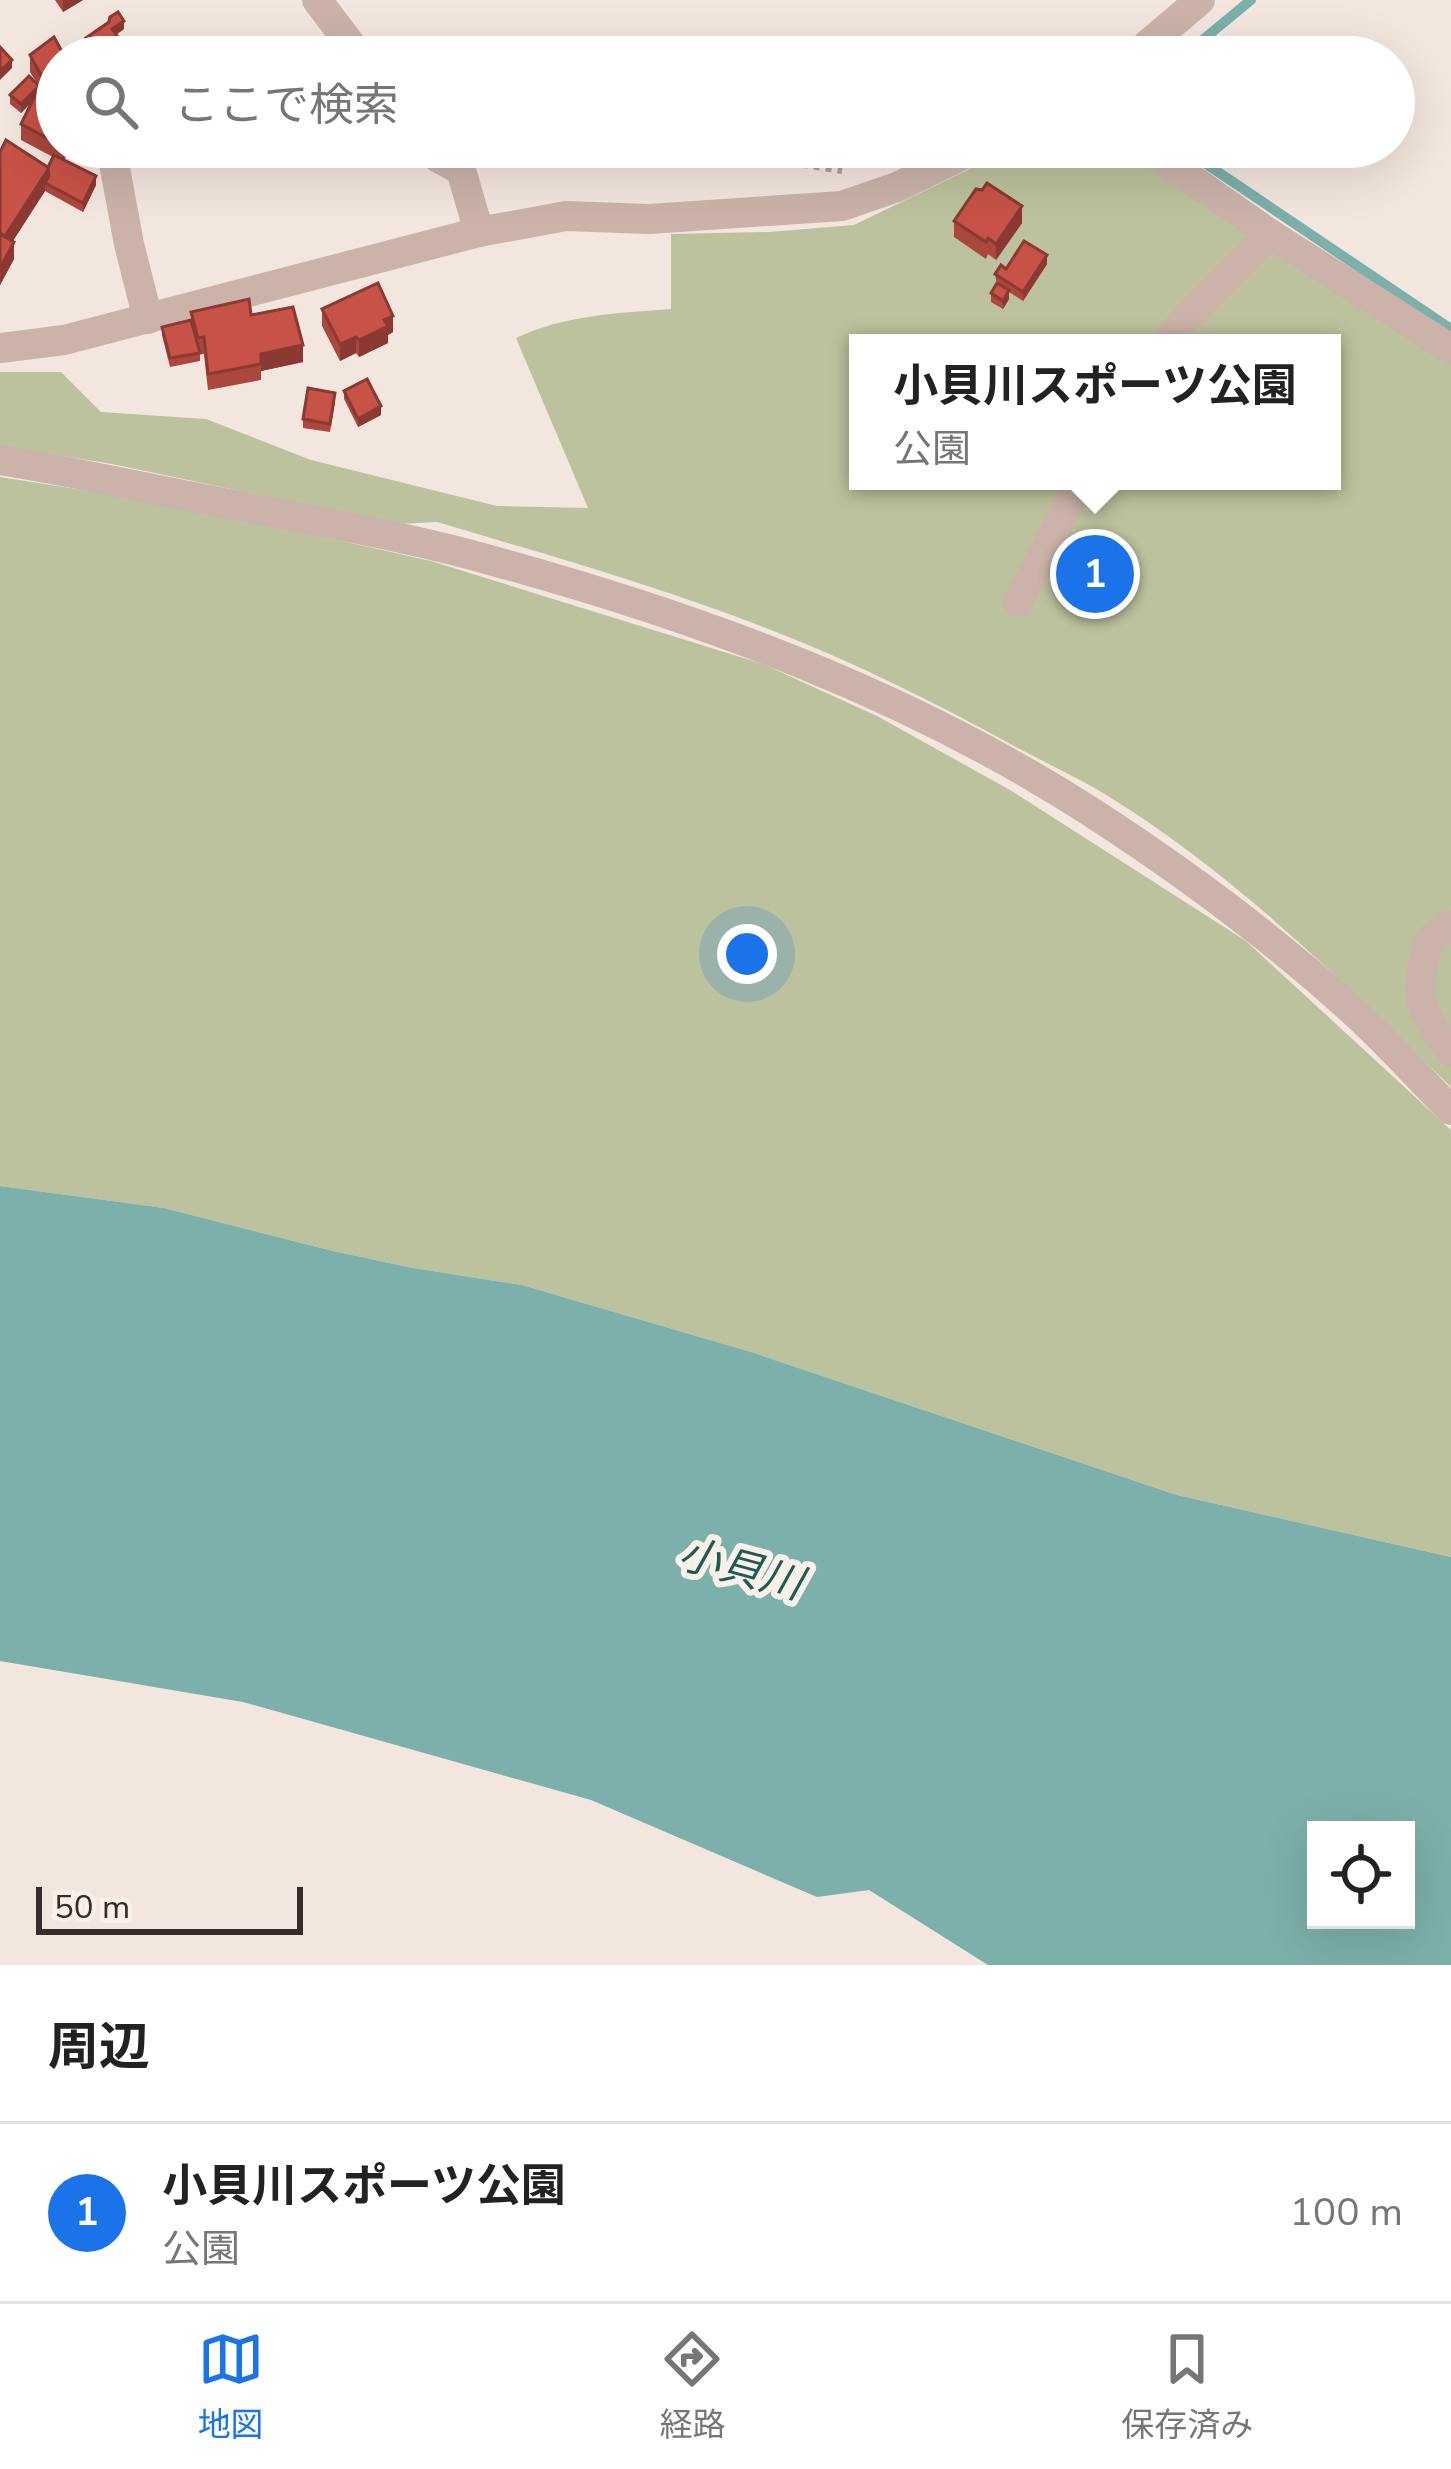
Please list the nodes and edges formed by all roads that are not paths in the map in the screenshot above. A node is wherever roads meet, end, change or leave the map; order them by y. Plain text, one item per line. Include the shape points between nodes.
1 (317, 0) edge
2 (1200, 0) edge
3 (344, 36) edge
4 (1158, 36) edge
5 (115, 168) edge
6 (457, 168) edge
7 (936, 168) edge
8 (1176, 168) edge
9 (479, 232) junction
10 (1270, 234) junction
11 (148, 319) junction
12 (1173, 334) edge
13 (0, 349) edge
14 (1451, 349) edge
15 (0, 460) edge
16 (1075, 490) edge
17 (1018, 602) dead end
18 (1451, 925) edge
19 (1451, 1052) edge
20 (1451, 1110) edge

1 - 3 street
2 - 4 street
5 - 11 street
6 - 9 street
7 - 9 street via 842,206 566,217
8 - 10 street
9 - 11 street
10 - 12 street
10 - 14 street
11 - 13 street
15 - 20 street via 497,561 824,671 1029,776 1180,873 1356,1013
16 - 17 street
18 - 19 street via 1429,940 1419,999

